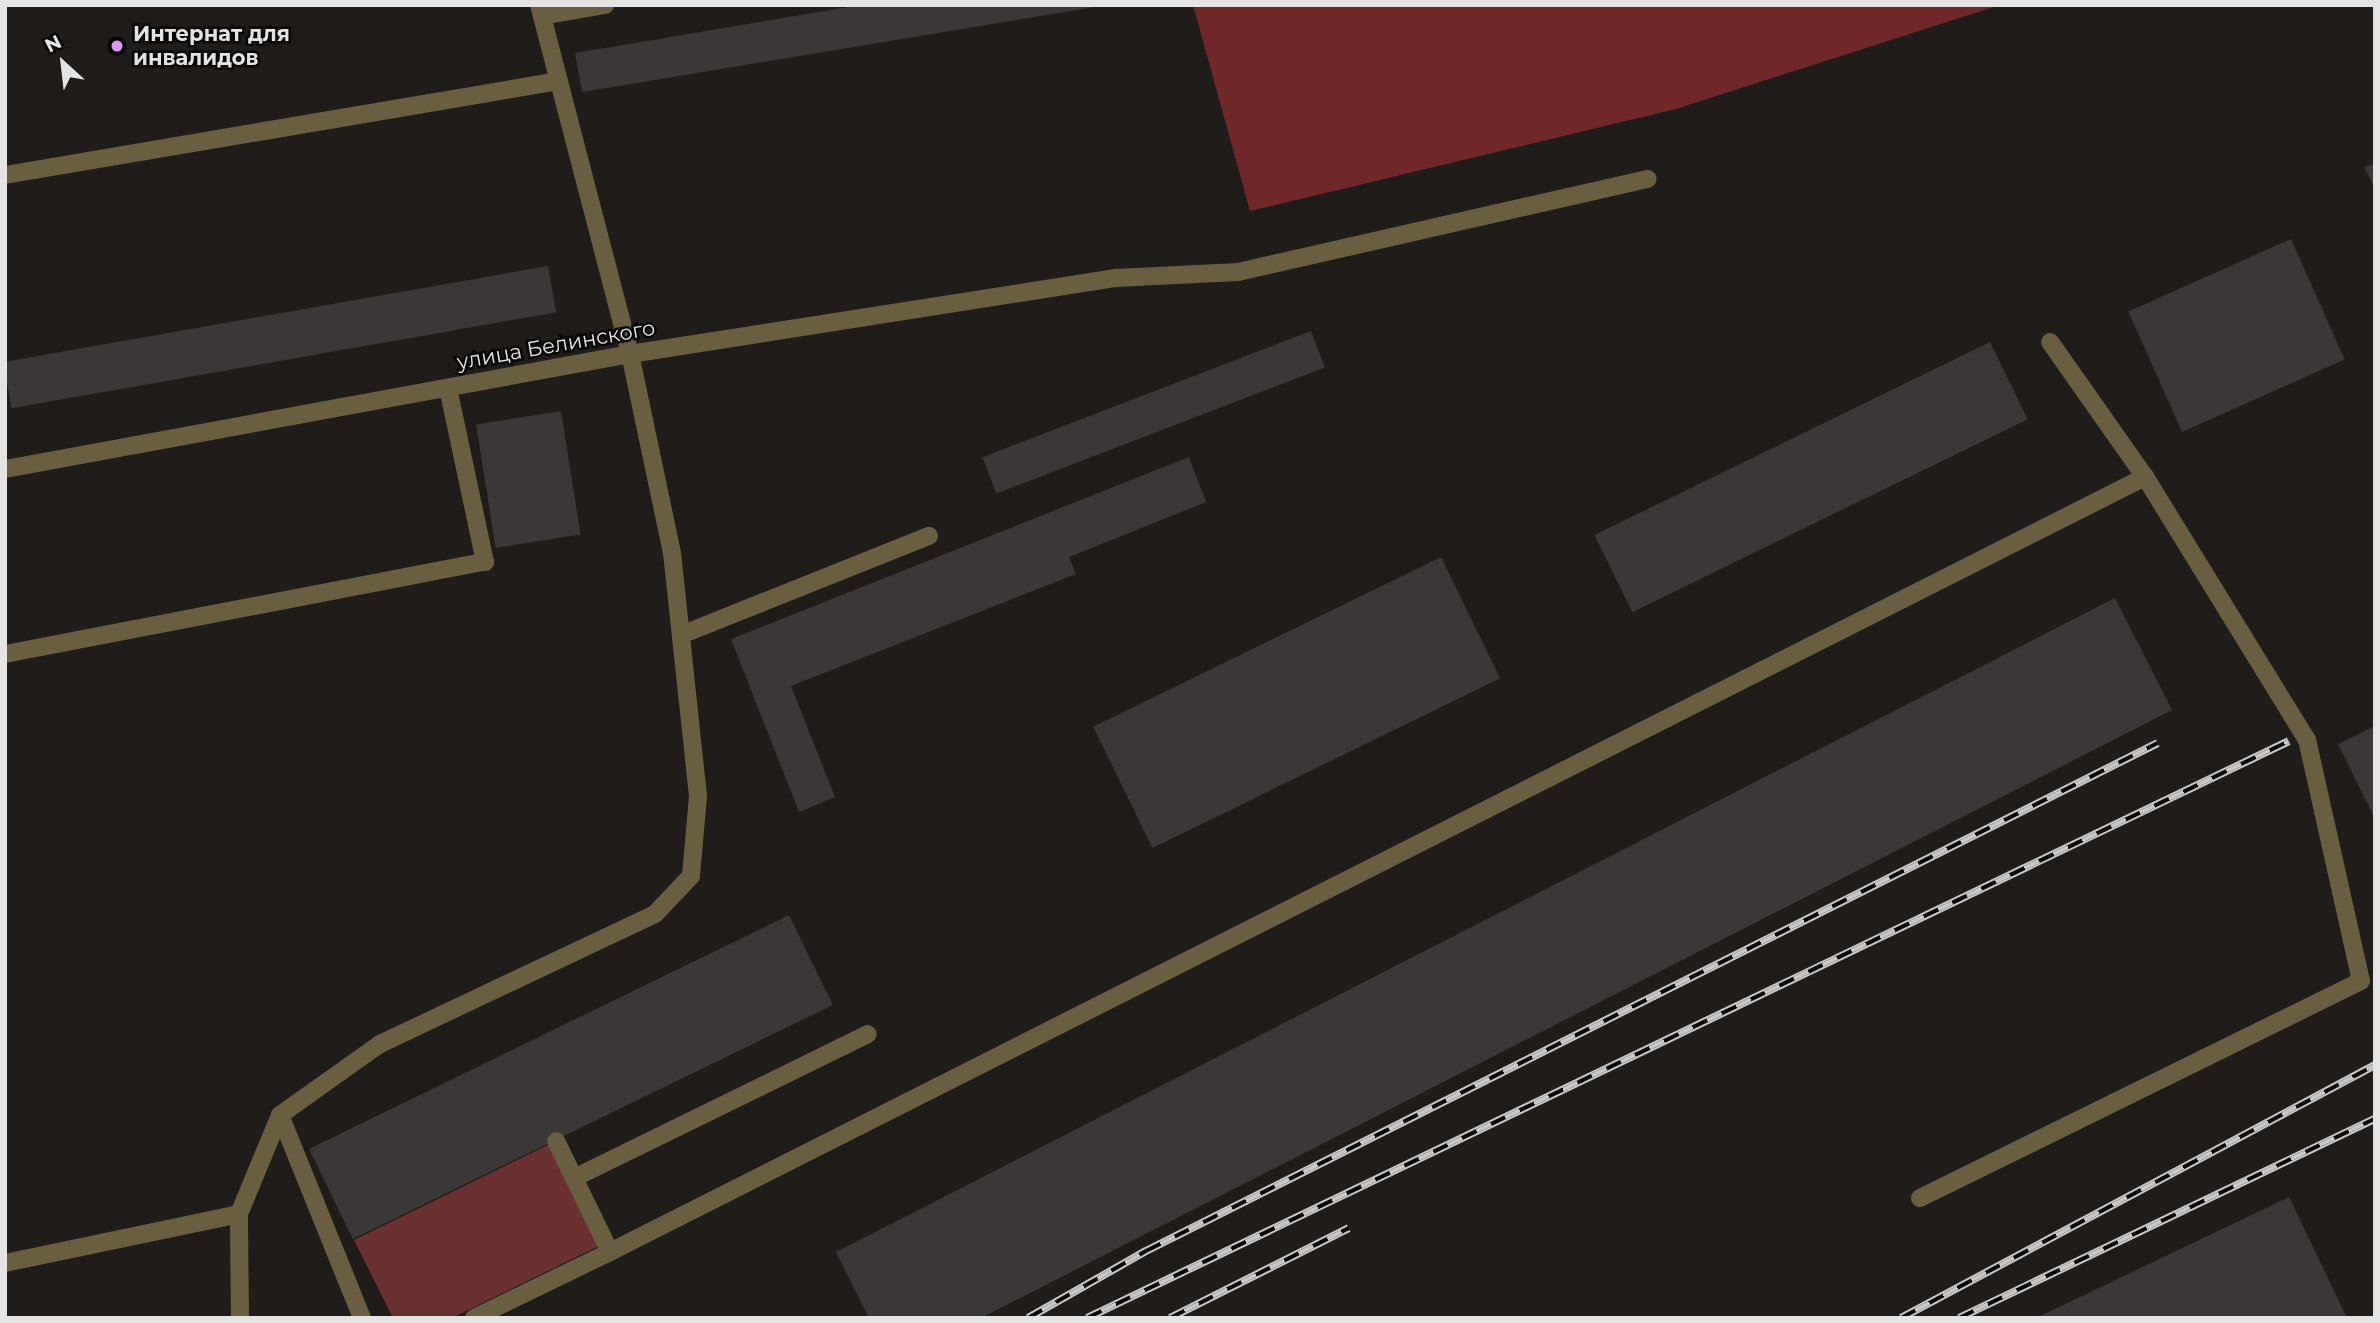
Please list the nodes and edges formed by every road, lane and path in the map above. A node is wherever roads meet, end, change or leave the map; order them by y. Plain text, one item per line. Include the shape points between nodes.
1 (605, 5) edge
2 (540, 10) edge
3 (559, 81) junction
4 (5, 175) edge
5 (1648, 179) dead end
6 (2050, 342) dead end
7 (630, 354) junction
8 (448, 388) junction
9 (5, 469) edge
10 (2145, 477) junction
11 (929, 536) dead end
12 (681, 635) junction
13 (5, 654) edge
14 (868, 1034) dead end
15 (280, 1115) junction
16 (556, 1141) dead end
17 (574, 1178) junction
18 (1920, 1198) dead end
19 (239, 1213) junction
20 (610, 1252) junction
21 (5, 1263) edge
22 (240, 1318) edge
23 (362, 1318) edge
24 (474, 1318) edge

1 - 2 street
2 - 3 street
3 - 4 street
3 - 7 street
5 - 7 street, улица Белинского via 1238,272 1116,278
6 - 10 street
7 - 8 street, улица Белинского
7 - 12 street via 672,553
8 - 9 street, улица Белинского
8 - 13 street via 485,562
10 - 18 street via 2307,740 2361,981
10 - 20 street
11 - 12 street
12 - 15 street via 698,796 691,876 655,915 380,1044
14 - 17 street
15 - 19 street
15 - 23 street
16 - 17 street
17 - 20 street
19 - 21 street
19 - 22 street
20 - 24 street

